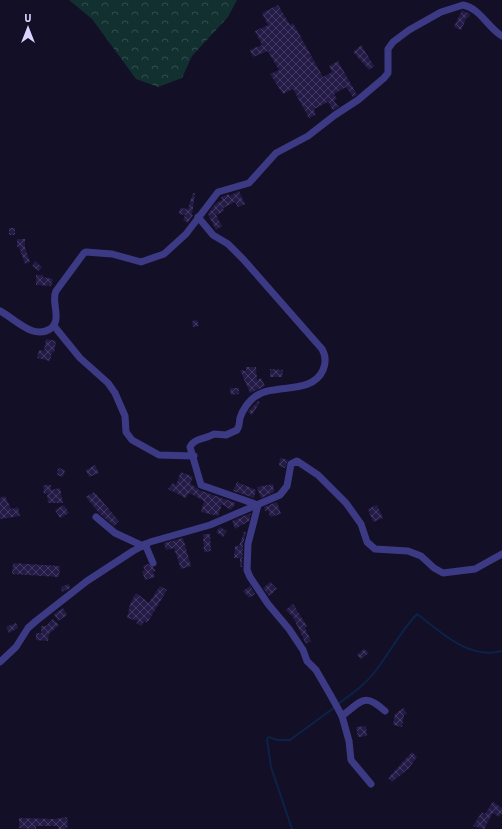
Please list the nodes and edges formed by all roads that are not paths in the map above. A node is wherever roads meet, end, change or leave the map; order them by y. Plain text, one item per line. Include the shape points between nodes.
1 (463, 2) edge
2 (502, 36) edge
3 (198, 217) junction
4 (0, 311) edge
5 (54, 326) junction
6 (194, 456) junction
7 (258, 505) junction
8 (96, 517) dead end
9 (144, 545) junction
10 (502, 554) edge
11 (153, 563) dead end
12 (0, 662) edge
13 (385, 710) dead end
14 (342, 716) junction
15 (371, 784) dead end

1 - 2 street
1 - 3 street via 409,30 393,42 388,49 388,73 384,78 312,134 276,153 249,183 218,192
3 - 5 street via 176,245 164,254 148,260 135,262 112,254 84,253 56,290
3 - 6 street via 264,282 322,349 325,363 321,375 311,382 263,392 251,399 240,416 237,430 226,435 214,434 196,440 190,446
4 - 5 street via 33,331 44,331
5 - 6 street via 80,358 108,383 115,393 125,416 126,432 132,440 159,455
6 - 7 street via 201,485
7 - 9 street via 210,525
7 - 10 street via 280,495 286,488 293,462 298,461 312,470 346,504 361,524 366,542 374,549 408,551 421,556 443,573 475,569
7 - 14 street via 248,544 247,570 268,604 303,650 307,661 316,670
8 - 9 street via 115,533
9 - 11 street
9 - 12 street via 87,581 36,621 28,628 16,647
13 - 14 street via 372,700 365,699
14 - 15 street via 351,760

